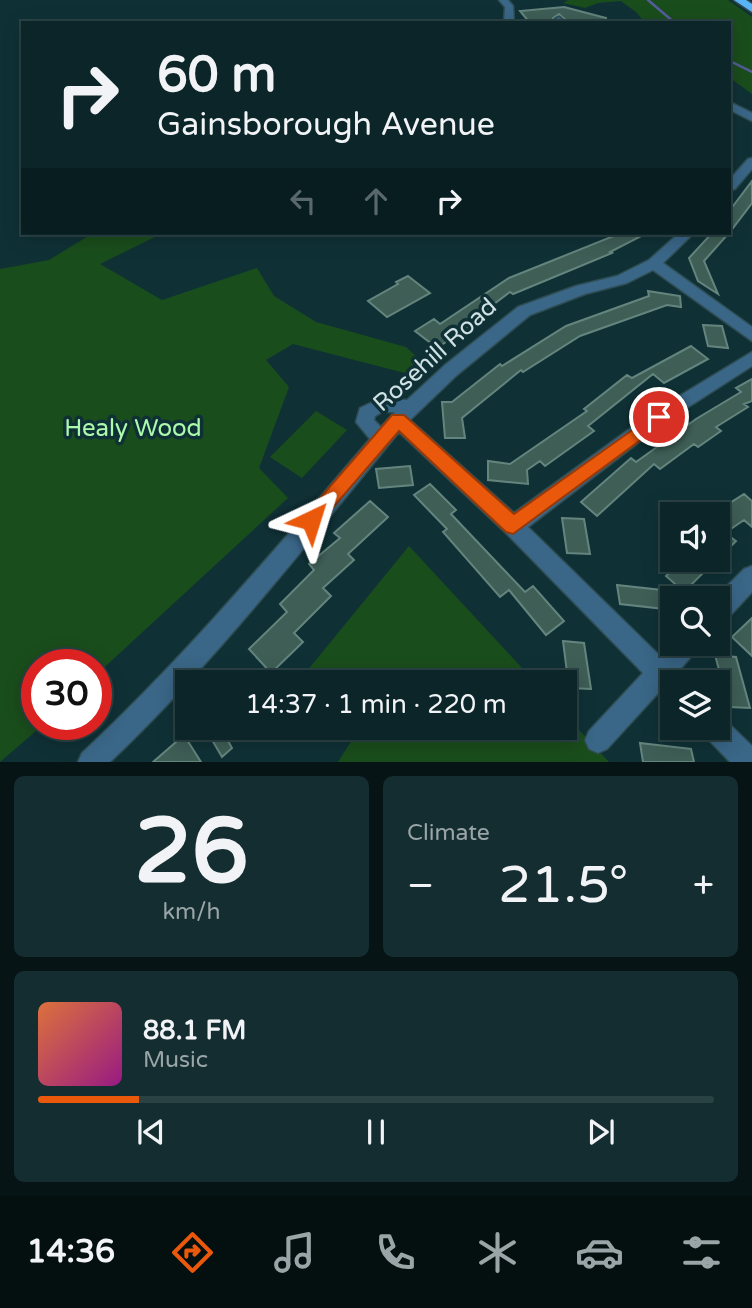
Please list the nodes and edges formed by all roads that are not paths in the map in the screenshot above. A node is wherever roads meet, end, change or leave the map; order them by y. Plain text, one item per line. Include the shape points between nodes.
1 (504, 0) edge
2 (739, 0) edge
3 (752, 9) edge
4 (509, 21) edge
5 (731, 106) edge
6 (752, 118) edge
7 (752, 162) edge
8 (731, 185) edge
9 (685, 235) edge
10 (654, 263) junction
11 (752, 335) edge
12 (752, 358) edge
13 (404, 414) junction
14 (383, 437) junction
15 (513, 526) junction
16 (752, 576) edge
17 (730, 599) edge
18 (660, 673) edge
19 (660, 684) edge
20 (598, 740) dead end
21 (727, 740) edge
22 (90, 762) edge
23 (749, 762) edge

1 - 4 street
2 - 3 highway
5 - 6 street
7 - 8 street
9 - 10 street, Rosehill Road
10 - 11 street
10 - 13 street, Rosehill Road via 622,280 524,311
12 - 15 street via 659,417
13 - 14 street, Rosehill Road
13 - 14 street via 396,403 366,413 365,422
13 - 15 street
14 - 22 street, Rosehill Road via 239,608 138,718
15 - 18 street
16 - 17 street
19 - 20 street
21 - 23 street

